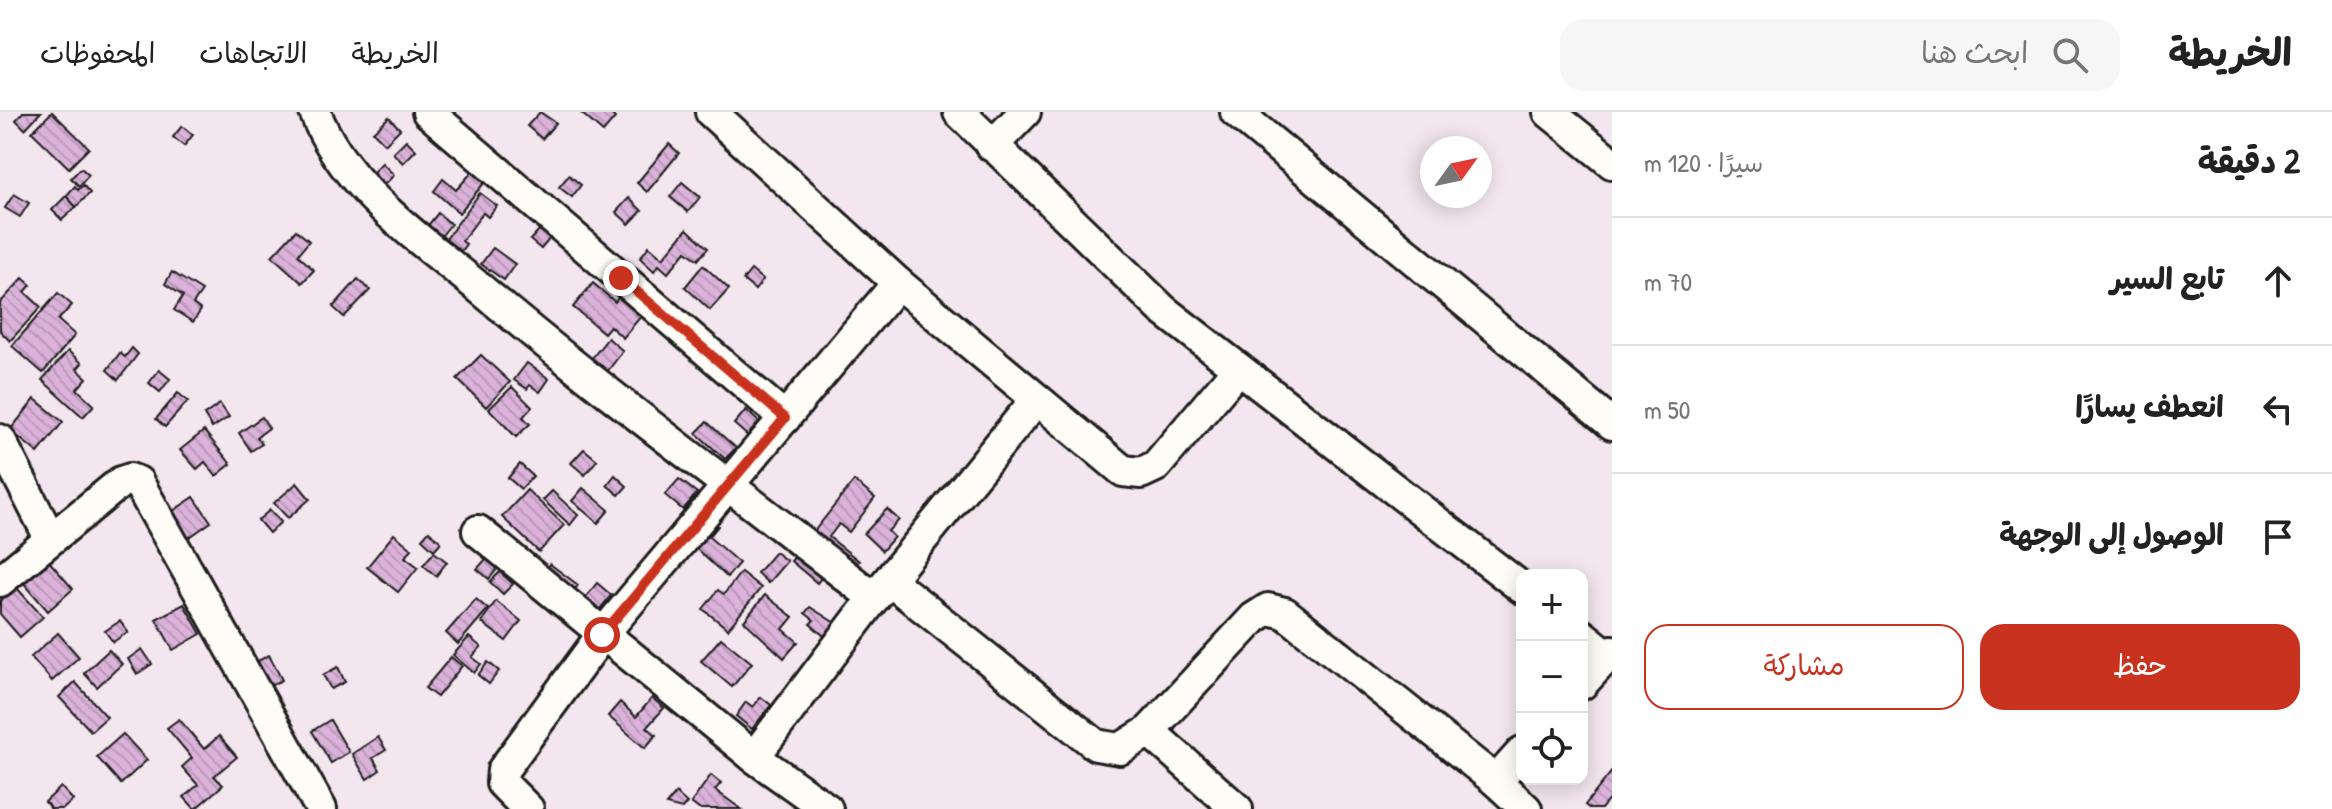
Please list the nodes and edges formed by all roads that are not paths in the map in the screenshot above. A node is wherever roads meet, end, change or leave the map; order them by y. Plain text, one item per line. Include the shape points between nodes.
1 (315, 112) edge
2 (428, 112) edge
3 (711, 112) edge
4 (959, 112) edge
5 (1025, 112) edge
6 (1236, 112) edge
7 (1549, 112) edge
8 (992, 146) junction
9 (1612, 163) edge
10 (898, 283) junction
11 (1238, 369) junction
12 (1036, 400) junction
13 (785, 418) junction
14 (1612, 424) edge
15 (0, 440) edge
16 (727, 483) junction
17 (478, 531) dead end
18 (50, 538) junction
19 (0, 581) edge
20 (1516, 583) edge
21 (882, 589) junction
22 (602, 635) junction
23 (1588, 639) edge
24 (1610, 653) edge
25 (1588, 677) edge
26 (1149, 731) junction
27 (754, 757) junction
28 (1516, 759) edge
29 (1496, 781) junction
30 (321, 809) edge
31 (528, 809) edge
32 (827, 809) edge
33 (1237, 809) edge
34 (1526, 809) edge

1 - 16 street via 335,153 384,209 556,353
2 - 13 street
3 - 10 street
4 - 8 street
5 - 8 street
6 - 14 street
7 - 9 street
8 - 11 street via 1163,310
10 - 12 street
10 - 13 street
11 - 12 street via 1156,466 1141,473 1123,471
11 - 20 street
12 - 21 street
13 - 16 street
15 - 18 street
16 - 21 street
16 - 22 street
17 - 22 street
18 - 19 street
18 - 30 street via 121,482 138,482
21 - 26 street via 1096,745 1120,749
21 - 27 street
22 - 27 street
22 - 31 street via 503,770 502,783
23 - 24 street
24 - 25 street
26 - 29 street via 1268,609 1285,613
26 - 33 street
27 - 32 street
28 - 29 street
29 - 34 street

